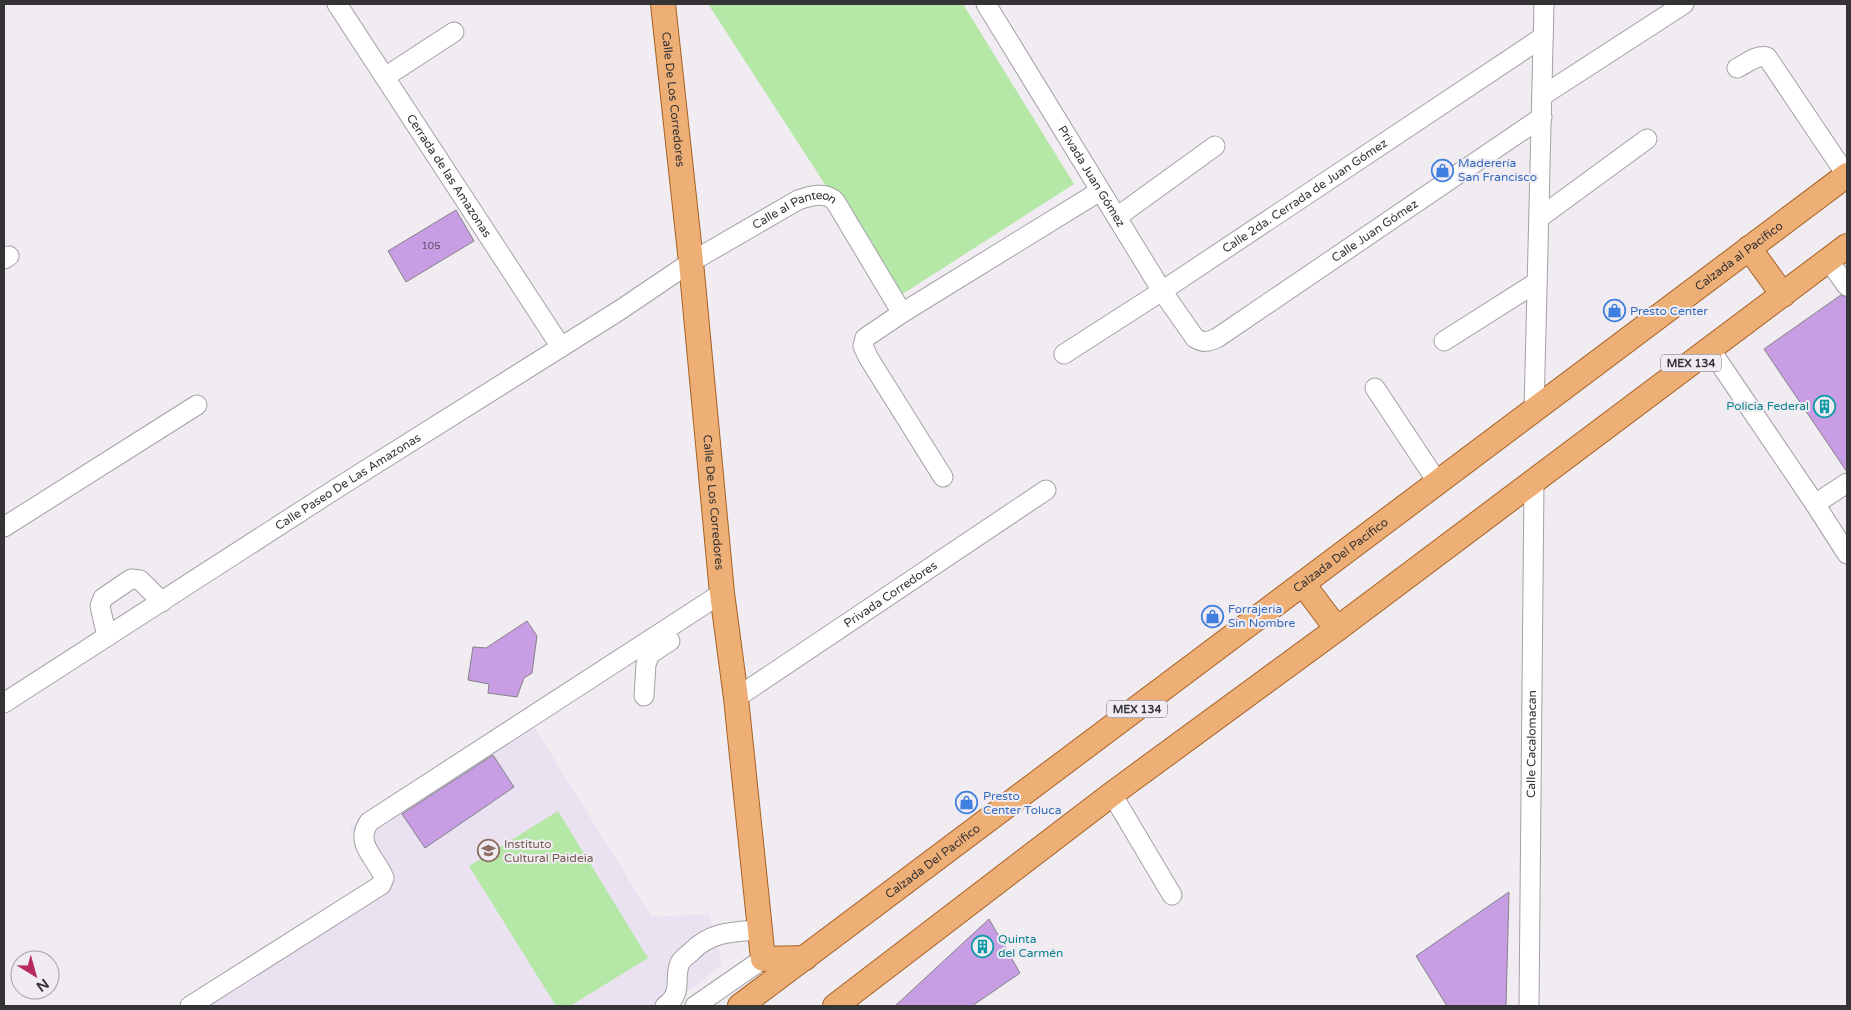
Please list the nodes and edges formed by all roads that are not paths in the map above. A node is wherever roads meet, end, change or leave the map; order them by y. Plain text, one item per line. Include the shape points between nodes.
1 (337, 4) edge
2 (663, 4) edge
3 (986, 4) edge
4 (1544, 4) edge
5 (1684, 4) edge
6 (454, 32) dead end
7 (1543, 37) junction
8 (1737, 68) dead end
9 (385, 77) junction
10 (1542, 96) junction
11 (1542, 117) junction
12 (1647, 139) dead end
13 (1215, 146) dead end
14 (1847, 176) edge
15 (1100, 191) junction
16 (1117, 217) junction
17 (1540, 218) junction
18 (1847, 246) edge
19 (1749, 248) junction
20 (1828, 260) junction
21 (691, 262) junction
22 (1537, 282) junction
23 (1847, 286) edge
24 (1162, 291) junction
25 (1783, 295) junction
26 (902, 313) junction
27 (1444, 341) dead end
28 (1204, 342) joint
29 (561, 347) junction
30 (1710, 349) junction
31 (1064, 354) dead end
32 (1375, 388) dead end
33 (197, 405) dead end
34 (1534, 411) junction
35 (943, 478) dead end
36 (1534, 481) junction
37 (1438, 482) junction
38 (1847, 483) edge
39 (1046, 490) dead end
40 (1816, 504) junction
41 (4, 527) edge
42 (1847, 554) edge
43 (1303, 584) junction
44 (723, 600) junction
45 (162, 602) junction
46 (1337, 629) junction
47 (107, 637) junction
48 (644, 696) dead end
49 (736, 698) junction
50 (4, 703) edge
51 (1112, 794) junction
52 (1172, 895) dead end
53 (760, 930) junction
54 (805, 958) junction
55 (763, 959) junction
56 (853, 998) edge
57 (190, 1006) edge
58 (665, 1006) edge
59 (695, 1006) edge
60 (740, 1006) edge
61 (835, 1006) edge
62 (1529, 1006) edge

1 - 9 street, Cerrada de las Amazonas
2 - 21 main road, Calle De Los Corredores
3 - 15 street, Privada Juan Gómez
4 - 7 street
5 - 10 street
6 - 9 street
7 - 10 street
7 - 24 street, Calle 2da. Cerrada de Juan Gómez
8 - 14 street via 1755,58 1767,57
9 - 29 street, Cerrada de las Amazonas
10 - 11 street
11 - 17 street
11 - 28 street, Calle Juan Gómez via 1217,338
12 - 17 street
13 - 16 street
14 - 19 main road, Calzada al Pacífico / MEX 134
15 - 16 street, Privada Juan Gómez
15 - 26 street
16 - 24 street, Privada Juan Gómez
17 - 22 street
18 - 20 main road, MEX 134
19 - 25 main road
19 - 34 main road, Calzada al Pacífico / MEX 134
20 - 23 street
20 - 25 main road, MEX 134
21 - 26 street, Calle al Panteon via 798,200 826,196 835,202
21 - 29 street, Calle Paseo De Las Amazonas
21 - 44 main road, Calle De Los Corredores
22 - 27 street
22 - 34 street
24 - 28 street, Privada Juan Gómez via 1195,338
24 - 31 street, Calle 2da. Cerrada de Juan Gómez
25 - 30 main road, MEX 134
26 - 35 street via 868,336 864,346
29 - 45 street, Calle Paseo De Las Amazonas
30 - 36 main road, MEX 134
30 - 40 street
32 - 37 street
33 - 41 street
34 - 37 main road, Calzada Del Pacífico / MEX 134
36 - 46 main road, MEX 134
36 - 62 street, Calle Cacalomacan
37 - 43 main road, Calzada Del Pacífico / MEX 134
38 - 40 street
39 - 49 street, Privada Corredores
40 - 42 street
43 - 46 main road
43 - 54 main road, Calzada Del Pacífico / MEX 134
44 - 48 street via 650,654 646,664
44 - 49 main road, Calle De Los Corredores
44 - 57 street via 369,822 363,836 364,844 384,878 381,885
45 - 47 street, Calle Paseo De Las Amazonas
45 - 47 street via 140,580 131,579 103,598 100,606
46 - 51 main road, MEX 134
47 - 50 street, Calle Paseo De Las Amazonas
49 - 53 main road, Calle De Los Corredores
51 - 52 street
51 - 56 main road, MEX 134
53 - 55 main road, Calle De Los Corredores
53 - 58 street via 721,933 700,943 680,964 676,992
54 - 55 main road
54 - 60 main road, Calzada Del Pacífico / MEX 134
55 - 59 street
56 - 61 main road, MEX 134

